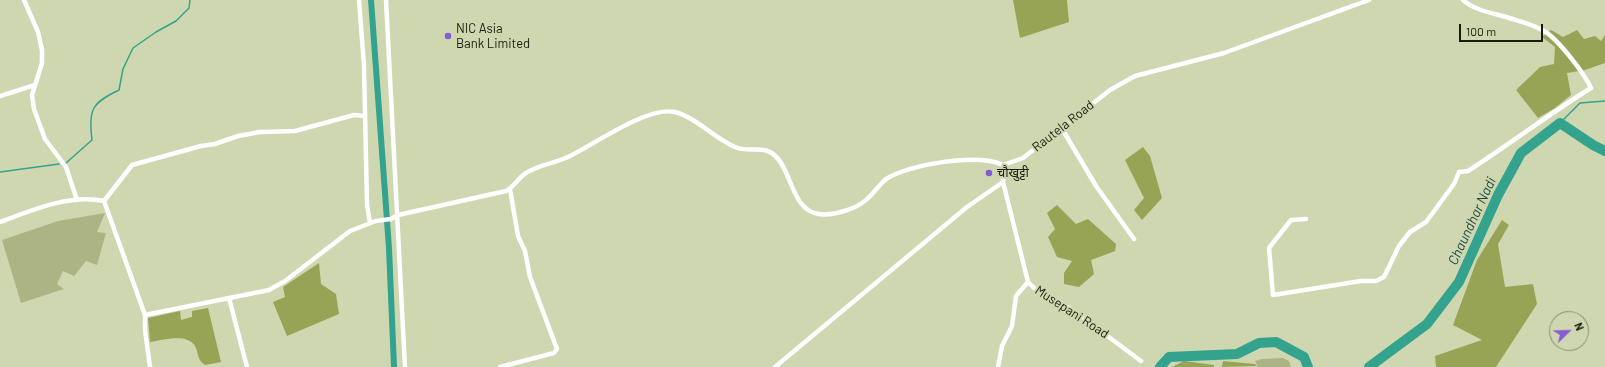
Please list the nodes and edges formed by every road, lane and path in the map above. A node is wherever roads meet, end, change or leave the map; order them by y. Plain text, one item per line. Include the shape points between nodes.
1 (24, 0) edge
2 (359, 0) edge
3 (386, 0) edge
4 (1369, 0) edge
5 (1463, 0) edge
6 (34, 85) junction
7 (0, 96) edge
8 (365, 116) junction
9 (1061, 127) junction
10 (1003, 165) junction
11 (1002, 182) junction
12 (510, 189) junction
13 (77, 200) junction
14 (104, 201) junction
15 (398, 215) junction
16 (1306, 219) dead end
17 (0, 222) edge
18 (370, 223) junction
19 (1134, 239) dead end
20 (1028, 282) junction
21 (229, 298) junction
22 (146, 315) junction
23 (1141, 361) dead end
24 (150, 367) edge
25 (247, 367) edge
26 (405, 367) edge
27 (500, 367) edge
28 (775, 367) edge
29 (998, 367) edge

1 - 6 street via 38,32 42,50 42,63
2 - 8 street
3 - 15 street
4 - 9 street, Rautela Road via 1224,53 1134,76 1110,90
5 - 16 street via 1481,10 1545,31 1570,57 1591,88 1468,171 1459,172 1454,184 1426,222 1410,232 1399,246 1384,277 1376,281 1361,280 1273,295 1269,248 1292,220
6 - 7 street
6 - 13 street via 32,95 45,139 66,167
8 - 14 street via 354,115 295,131 260,132 238,136 132,165
8 - 18 street via 367,205
9 - 10 street, Rautela Road via 1022,158
9 - 19 street via 1096,186
10 - 11 street
10 - 12 street via 995,161 977,159 942,161 886,179 866,200 854,207 836,213 819,214 809,211 800,203 780,161 773,153 760,148 737,148 688,118 663,111 646,115 567,157 525,173
11 - 20 street, Musepani Road
11 - 28 street via 962,212
12 - 15 street
12 - 27 street via 518,236 557,350 554,353
13 - 14 street via 91,198
13 - 17 street via 43,206
14 - 22 street
15 - 18 street
15 - 26 street
18 - 21 street via 350,231 285,281 268,290
20 - 23 street, Musepani Road via 1071,309
20 - 29 street via 1016,296 1012,326 1002,346
21 - 22 street
21 - 25 street
22 - 24 street via 145,330

